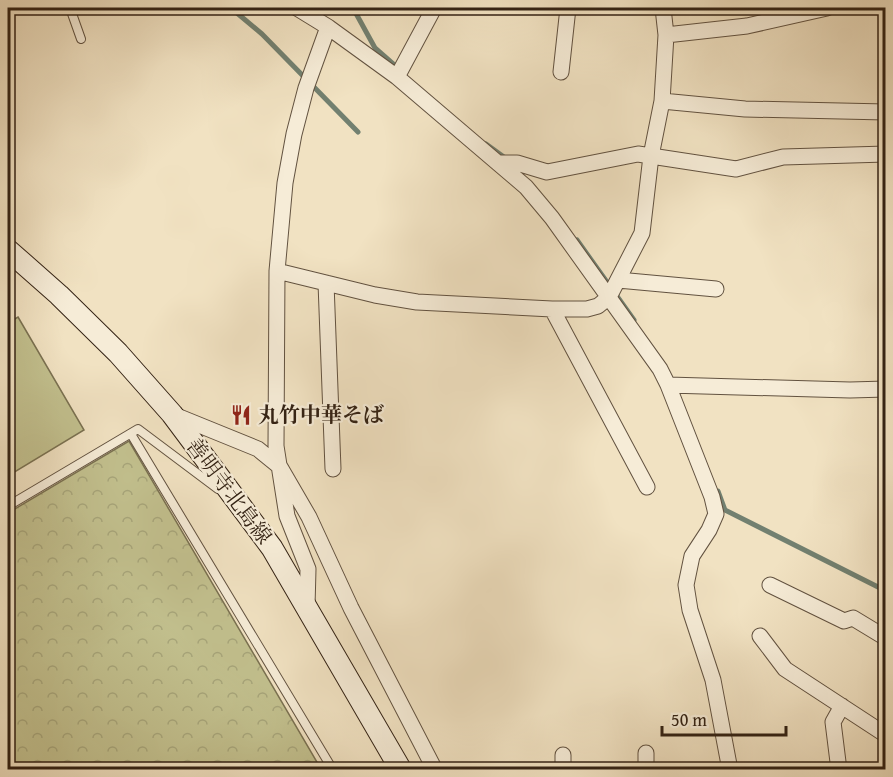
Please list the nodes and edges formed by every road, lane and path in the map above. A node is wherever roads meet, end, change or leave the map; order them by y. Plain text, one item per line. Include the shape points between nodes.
1 (70, 8) edge
2 (297, 8) edge
3 (434, 8) edge
4 (568, 8) edge
5 (663, 8) edge
6 (827, 8) edge
7 (328, 27) junction
8 (666, 35) junction
9 (81, 39) dead end
10 (561, 72) dead end
11 (399, 73) junction
12 (662, 100) junction
13 (885, 112) edge
14 (885, 154) edge
15 (651, 156) junction
16 (507, 163) junction
17 (8, 250) edge
18 (277, 271) junction
19 (326, 283) junction
20 (613, 288) junction
21 (716, 289) dead end
22 (552, 309) junction
23 (668, 385) junction
24 (885, 389) edge
25 (172, 414) junction
26 (131, 434) junction
27 (280, 467) junction
28 (333, 469) dead end
29 (647, 487) dead end
30 (239, 504) junction
31 (8, 506) edge
32 (770, 585) dead end
33 (307, 607) junction
34 (760, 636) dead end
35 (885, 638) edge
36 (842, 706) junction
37 (885, 735) edge
38 (646, 753) dead end
39 (333, 770) edge
40 (401, 770) edge
41 (435, 770) edge
42 (646, 770) edge
43 (730, 770) edge
44 (839, 770) edge

1 - 9 lane
2 - 7 street
3 - 11 street
4 - 10 street
5 - 8 street
6 - 8 street via 747,26
7 - 11 street
7 - 18 street via 308,81 285,183
8 - 12 street
11 - 16 street
12 - 13 street via 745,109
12 - 15 street
14 - 15 street via 783,157 736,169
15 - 16 street via 638,154 547,172
15 - 20 street via 642,233
16 - 20 street
17 - 25 main road, 善明寺北島線 via 118,353
18 - 19 street
18 - 27 street via 276,437
19 - 22 street via 417,302
19 - 28 street
20 - 21 street
20 - 22 street via 598,306
20 - 23 street
22 - 29 street
23 - 24 street
23 - 43 street via 716,514 692,556 687,585 690,610 713,680
25 - 27 street via 258,449
25 - 30 main road, 善明寺北島線
26 - 30 lane via 138,429
26 - 31 lane
26 - 39 lane
27 - 33 street via 287,516 308,569
27 - 41 street via 309,517
30 - 33 main road, 善明寺北島線 via 272,548
32 - 35 street via 844,621 853,618
33 - 40 main road, 善明寺北島線
34 - 36 street via 785,669
36 - 37 street
36 - 44 street via 833,722
38 - 42 street

